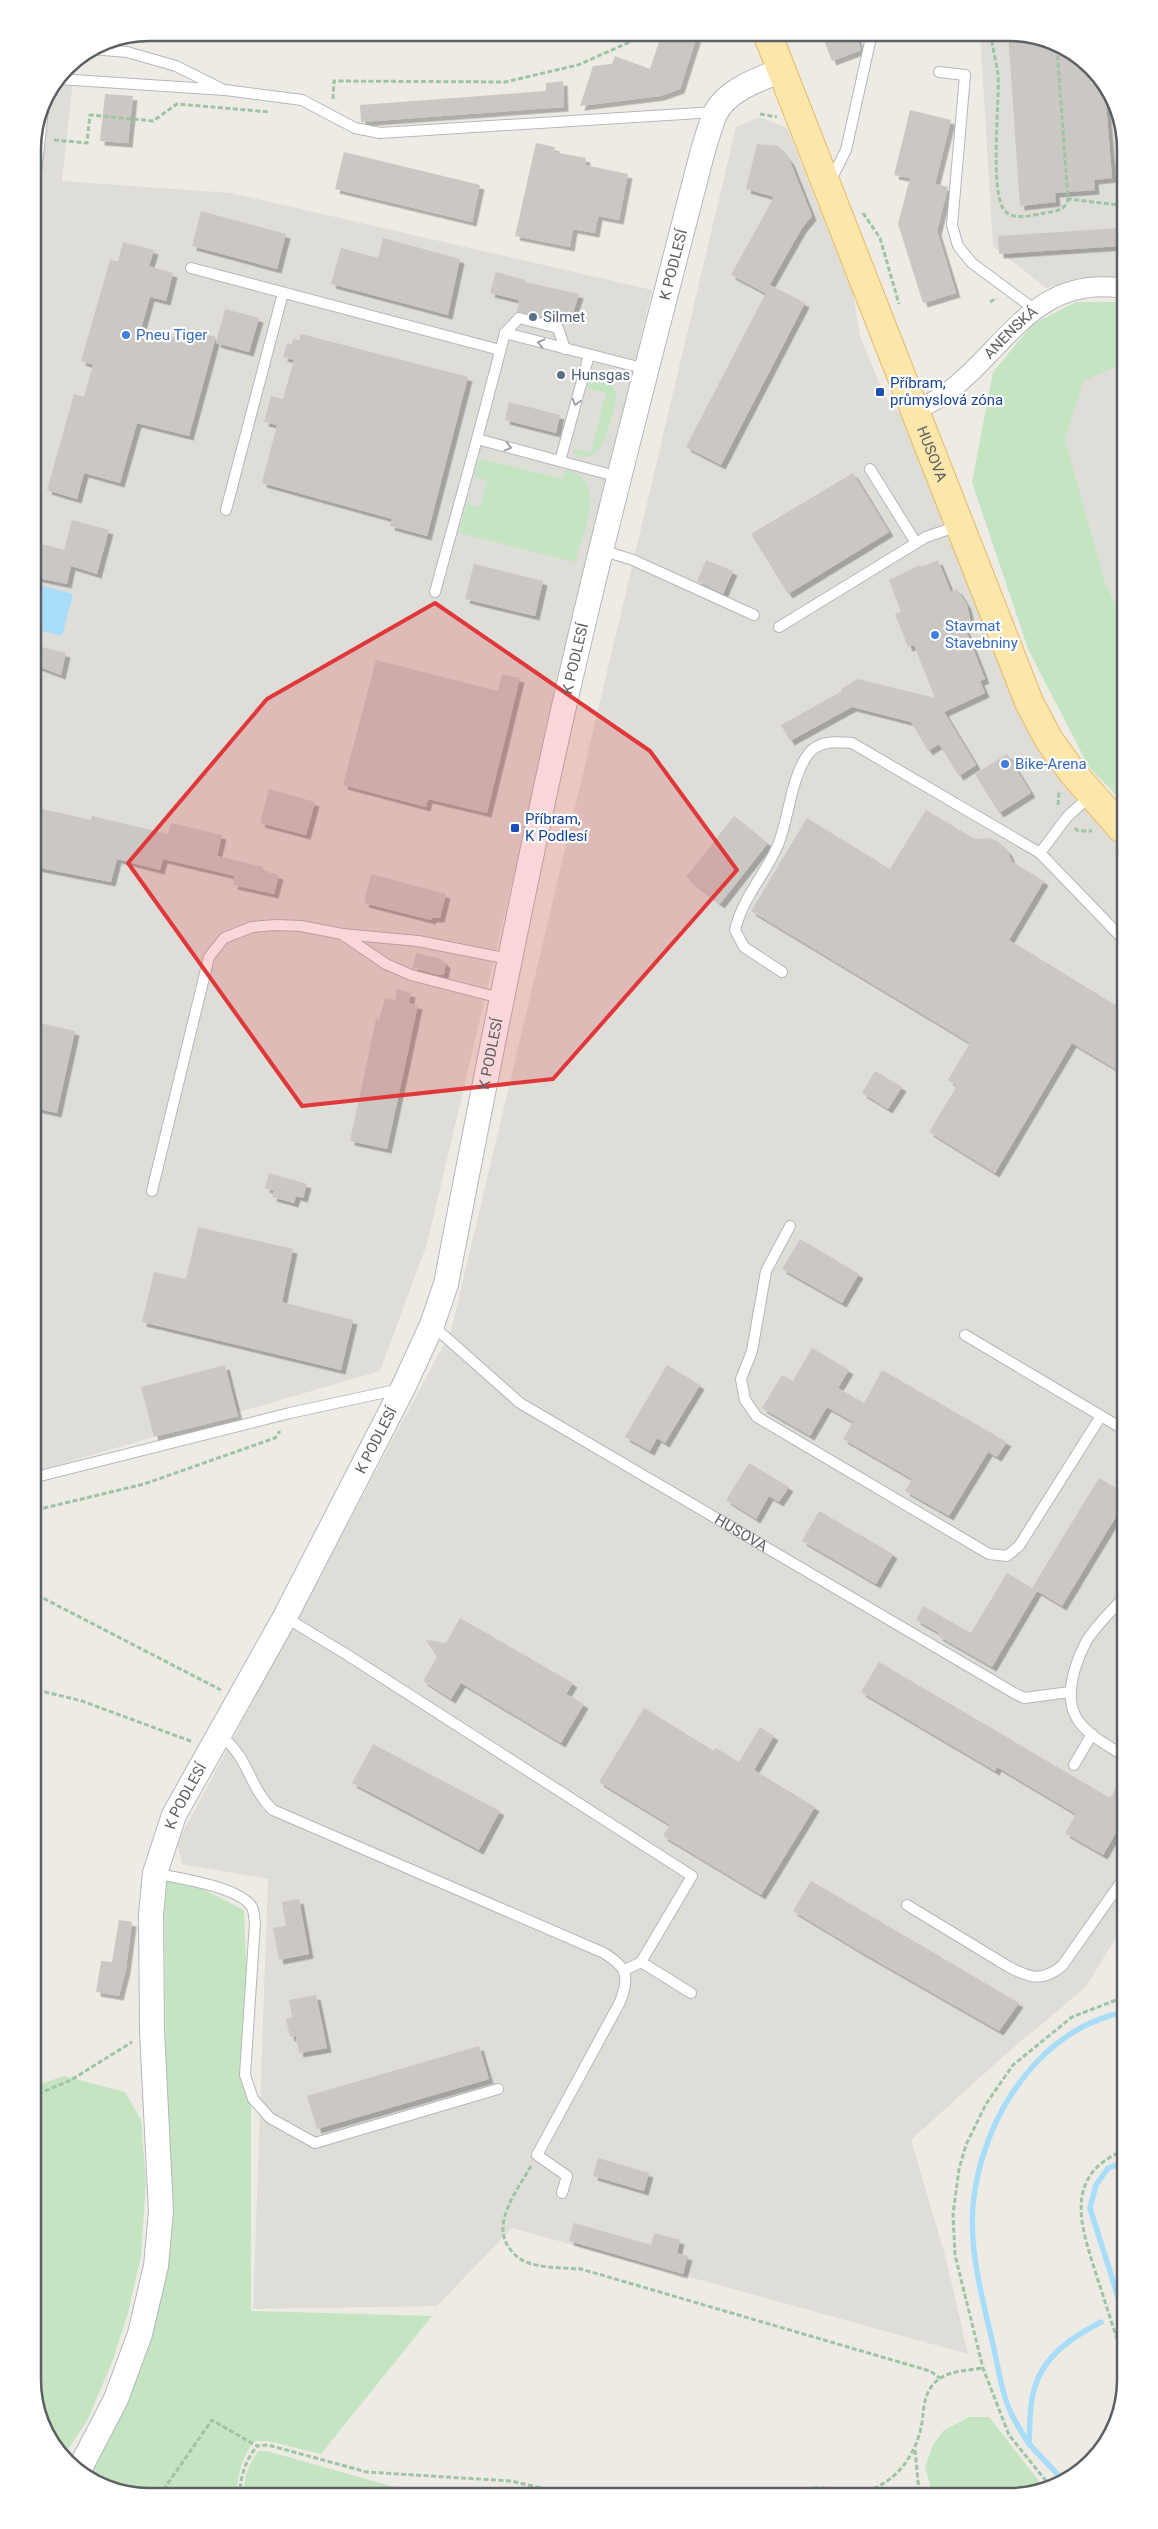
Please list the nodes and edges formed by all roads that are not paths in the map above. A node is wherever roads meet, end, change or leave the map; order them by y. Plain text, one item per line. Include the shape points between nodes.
1 (770, 41) edge
2 (870, 41) edge
3 (105, 50) edge
4 (782, 70) junction
5 (939, 72) dead end
6 (66, 80) edge
7 (225, 90) junction
8 (716, 112) junction
9 (828, 185) junction
10 (191, 268) dead end
11 (1117, 288) edge
12 (284, 293) junction
13 (1034, 309) junction
14 (504, 333) junction
15 (565, 349) junction
16 (500, 350) junction
17 (589, 355) junction
18 (646, 369) junction
19 (915, 410) junction
20 (476, 439) junction
21 (560, 461) junction
22 (870, 470) dead end
23 (619, 477) junction
24 (226, 510) dead end
25 (961, 525) junction
26 (916, 543) junction
27 (600, 550) junction
28 (435, 592) dead end
29 (754, 615) dead end
30 (779, 627) dead end
31 (1091, 794) junction
32 (1117, 823) edge
33 (1040, 853) junction
34 (1117, 933) edge
35 (342, 934) junction
36 (509, 959) junction
37 (782, 972) dead end
38 (500, 998) junction
39 (152, 1190) dead end
40 (790, 1226) dead end
41 (432, 1324) junction
42 (965, 1335) dead end
43 (404, 1388) junction
44 (1101, 1416) junction
45 (1117, 1425) edge
46 (41, 1476) edge
47 (1117, 1605) edge
48 (285, 1618) junction
49 (1070, 1692) junction
50 (1092, 1734) junction
51 (216, 1741) junction
52 (1117, 1751) edge
53 (1074, 1765) dead end
54 (155, 1874) junction
55 (1117, 1888) edge
56 (907, 1905) dead end
57 (642, 1962) junction
58 (625, 1970) junction
59 (691, 1993) dead end
60 (498, 2090) dead end
61 (562, 2193) dead end
62 (82, 2465) edge

1 - 4 main road, HUSOVA
2 - 9 lane via 846,150
3 - 7 lane via 127,52 176,66
4 - 8 street, K PODLESÍ via 750,84 730,97
4 - 9 main road, HUSOVA
5 - 13 lane via 965,76 952,225 958,246 972,263
6 - 7 lane
7 - 8 lane via 302,100 355,128 380,133
8 - 18 street, K PODLESÍ
9 - 19 main road, HUSOVA
10 - 12 lane
11 - 13 street, ANENSKÁ via 1084,287 1060,294
12 - 16 lane
12 - 24 lane
13 - 19 street, ANENSKÁ via 962,382 934,403
15 -> 14 lane
14 - 15 lane via 519,318 558,328
14 - 16 lane
15 - 17 lane
16 - 20 lane
17 - 18 lane
17 -> 21 lane
18 - 23 street, K PODLESÍ
19 - 25 main road, HUSOVA
20 -> 21 lane
20 - 28 lane
21 - 23 lane
22 - 26 lane
23 - 27 street, K PODLESÍ
25 - 26 lane
25 - 31 main road, HUSOVA via 1029,702 1048,740
26 - 30 lane
27 - 29 lane via 633,560
27 - 36 street, K PODLESÍ
31 - 32 main road, HUSOVA
31 - 33 lane
33 - 34 lane
33 - 37 lane via 852,743 827,742 809,753 798,776 778,845 740,910 735,930 744,948
35 - 36 lane via 418,941
35 - 38 lane via 386,964 411,975
35 - 39 lane via 301,926 252,927 224,938 209,957
36 - 38 street, K PODLESÍ
38 - 41 street, K PODLESÍ via 446,1284
40 - 44 lane via 766,1271 752,1351 741,1379 745,1400 757,1417 988,1554 1006,1556 1019,1546
41 - 43 street, K PODLESÍ
41 - 49 lane, HUSOVA via 520,1403 1024,1698
42 - 44 lane
43 - 46 lane
43 - 48 street, K PODLESÍ
44 - 45 lane
47 - 49 lane via 1086,1642
48 - 51 street, K PODLESÍ
48 - 57 lane via 692,1876
49 - 50 lane via 1072,1708 1080,1723
50 - 52 lane
50 - 53 lane
51 - 54 street, K PODLESÍ via 174,1815
51 - 58 lane via 240,1756 254,1787 273,1810 604,1953
54 - 60 lane via 230,1892 242,1897 253,1908 255,1922 245,2075 253,2100 270,2118 315,2143
54 - 62 street, K PODLESÍ via 151,1915 152,2030 161,2211 156,2266 140,2334 120,2390
55 - 56 lane via 1062,1966 1050,1975 1038,1977 1008,1967
57 - 58 lane
57 - 59 lane
58 - 61 lane via 626,1986 620,2002 538,2155 567,2176

